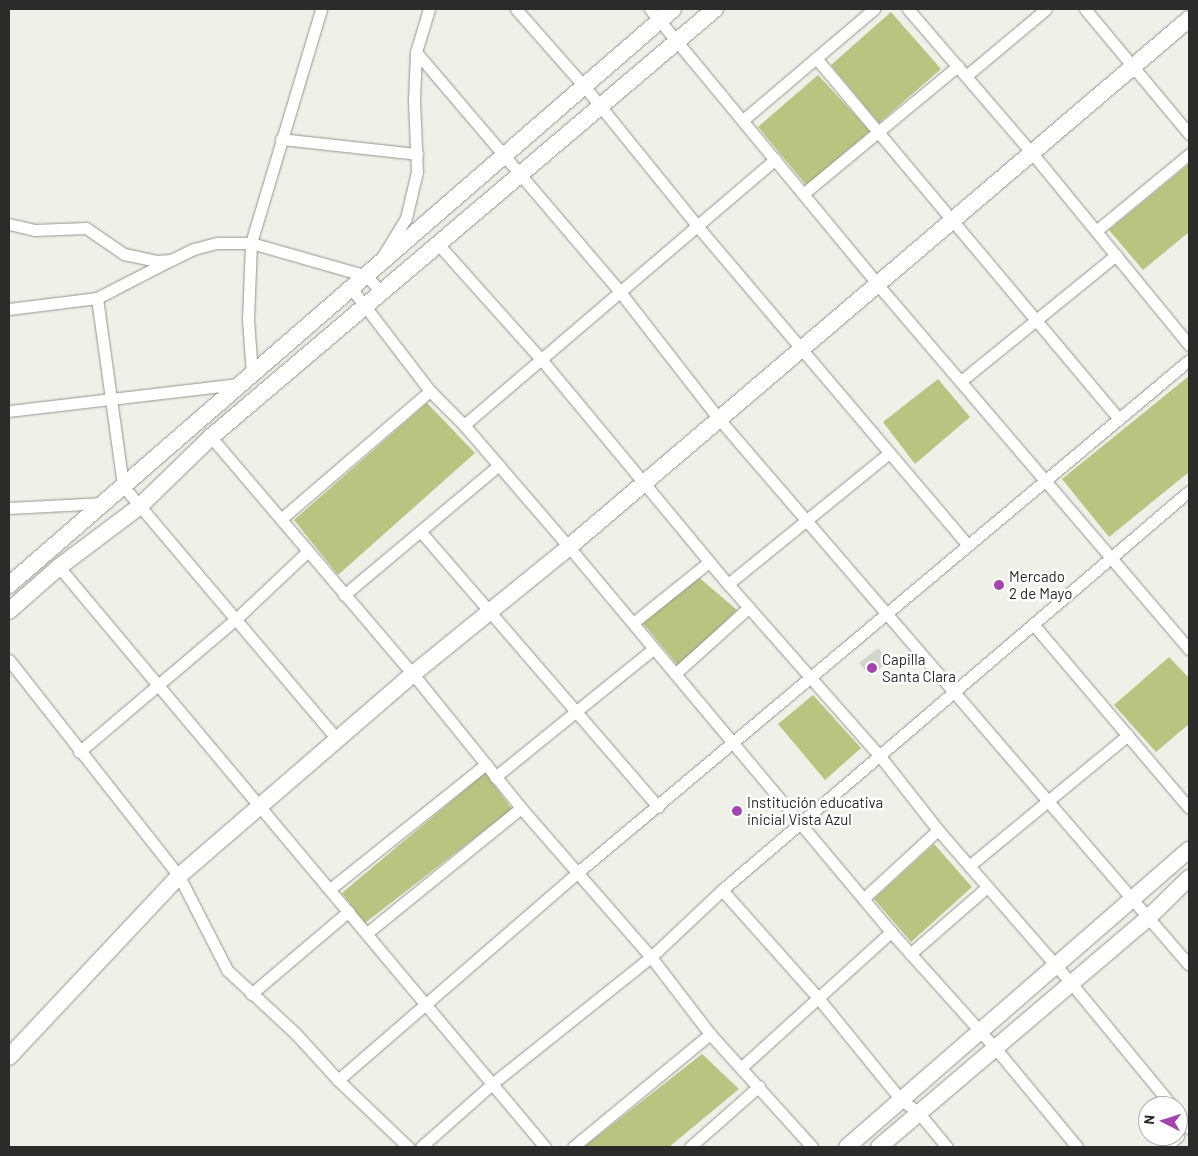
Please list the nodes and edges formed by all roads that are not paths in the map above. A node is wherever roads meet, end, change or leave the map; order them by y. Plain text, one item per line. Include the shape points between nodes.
1 (321, 9) edge
2 (429, 9) edge
3 (516, 9) edge
4 (673, 9) edge
5 (715, 9) edge
6 (874, 9) edge
7 (908, 9) edge
8 (1046, 9) edge
9 (1085, 9) edge
10 (655, 14) edge
11 (1189, 19) edge
12 (677, 41) junction
13 (416, 52) junction
14 (816, 58) junction
15 (958, 66) junction
16 (1134, 66) junction
17 (966, 76) junction
18 (584, 86) junction
19 (600, 106) junction
20 (743, 120) junction
21 (879, 131) junction
22 (1189, 134) edge
23 (281, 139) junction
24 (1032, 152) junction
25 (416, 154) junction
26 (1189, 154) edge
27 (503, 156) junction
28 (775, 159) junction
29 (518, 175) junction
30 (803, 194) junction
31 (954, 220) junction
32 (9, 224) edge
33 (698, 226) junction
34 (1096, 231) junction
35 (251, 243) junction
36 (438, 244) junction
37 (1116, 255) junction
38 (171, 260) junction
39 (372, 272) junction
40 (878, 285) junction
41 (351, 288) junction
42 (382, 292) junction
43 (620, 292) junction
44 (97, 298) junction
45 (365, 308) junction
46 (9, 309) edge
47 (1037, 319) junction
48 (1189, 345) edge
49 (803, 348) junction
50 (541, 359) junction
51 (1189, 360) edge
52 (246, 379) junction
53 (960, 381) junction
54 (430, 391) junction
55 (112, 399) junction
56 (9, 411) edge
57 (719, 419) junction
58 (1119, 419) junction
59 (464, 425) junction
60 (211, 437) junction
61 (888, 454) junction
62 (499, 465) junction
63 (1045, 480) junction
64 (643, 484) junction
65 (123, 486) junction
66 (1188, 494) edge
67 (104, 502) junction
68 (9, 508) edge
69 (139, 508) junction
70 (281, 519) junction
71 (805, 519) junction
72 (421, 532) junction
73 (968, 545) junction
74 (569, 547) junction
75 (308, 551) junction
76 (1111, 557) junction
77 (709, 562) junction
78 (59, 567) junction
79 (9, 584) edge
80 (728, 584) junction
81 (344, 595) junction
82 (749, 607) junction
83 (491, 610) junction
84 (9, 611) edge
85 (887, 613) junction
86 (236, 618) junction
87 (633, 623) junction
88 (1033, 624) junction
89 (1189, 649) edge
90 (653, 650) junction
91 (9, 660) edge
92 (676, 673) junction
93 (413, 674) junction
94 (811, 677) junction
95 (159, 684) junction
96 (953, 690) junction
97 (577, 713) junction
98 (1128, 735) junction
99 (337, 739) junction
100 (734, 744) junction
101 (79, 752) junction
102 (879, 755) junction
103 (486, 764) junction
104 (495, 777) junction
105 (1049, 800) junction
106 (260, 806) junction
107 (520, 808) junction
108 (658, 808) junction
109 (1189, 808) edge
110 (800, 823) junction
111 (938, 830) junction
112 (1189, 850) edge
113 (969, 866) junction
114 (578, 872) junction
115 (180, 876) junction
116 (1189, 878) edge
117 (987, 887) junction
118 (330, 889) junction
119 (722, 890) junction
120 (864, 898) junction
121 (1133, 898) junction
122 (349, 911) junction
123 (1149, 917) junction
124 (891, 932) junction
125 (367, 933) junction
126 (910, 954) junction
127 (651, 957) junction
128 (1054, 965) junction
129 (1189, 965) edge
130 (1071, 983) junction
131 (251, 994) junction
132 (819, 999) junction
133 (428, 1006) junction
134 (710, 1034) junction
135 (981, 1034) junction
136 (996, 1049) junction
137 (9, 1057) edge
138 (743, 1066) junction
139 (338, 1080) junction
140 (493, 1083) junction
141 (759, 1086) junction
142 (1164, 1096) edge
143 (901, 1100) junction
144 (918, 1112) junction
145 (408, 1147) edge
146 (420, 1147) edge
147 (545, 1147) edge
148 (573, 1147) edge
149 (690, 1147) edge
150 (812, 1147) edge
151 (847, 1147) edge
152 (879, 1147) edge
153 (947, 1147) edge
154 (1077, 1147) edge

1 - 23 street
2 - 13 street
3 - 18 street
4 - 10 street
5 - 12 street
6 - 14 street
7 - 15 street
8 - 17 street
9 - 16 street
10 - 12 street
10 - 18 street
11 - 16 street
12 - 19 street
12 - 20 street
13 - 25 street
13 - 27 street
14 - 20 street
14 - 21 street
15 - 17 street
15 - 21 street
16 - 22 street
16 - 24 street
17 - 24 street
18 - 19 street
18 - 27 street
19 - 29 street
19 - 33 street
20 - 28 street
21 - 30 street
21 - 31 street
23 - 25 street
23 - 35 street
24 - 31 street
24 - 34 street
25 - 39 street via 417,172 406,218
26 - 34 street
27 - 29 street
27 - 39 street
28 - 30 street
28 - 33 street
29 - 36 street
29 - 43 street
30 - 40 street
31 - 40 street
31 - 47 street
32 - 38 street via 35,230 86,228 124,254
33 - 43 street
33 - 49 street
34 - 37 street
35 - 38 street via 217,243
35 - 39 street
35 - 52 street
36 - 42 street
36 - 50 street
37 - 47 street
37 - 48 street
38 - 44 street
39 - 41 street
39 - 42 street
40 - 49 street
40 - 53 street
41 - 45 street
41 - 52 street
42 - 45 street
43 - 50 street
43 - 57 street
44 - 46 street
44 - 55 street
45 - 54 street
45 - 60 street
47 - 53 street
47 - 58 street
49 - 57 street
49 - 61 street
50 - 59 street
50 - 64 street
51 - 58 street
52 - 55 street
52 - 65 street
53 - 63 street
54 - 59 street
54 - 70 street
55 - 56 street
55 - 65 street
57 - 64 street
57 - 71 street
58 - 63 street
59 - 62 street
60 - 69 street
60 - 70 street
61 - 71 street
61 - 73 street
62 - 72 street
62 - 74 street
63 - 73 street
63 - 76 street
64 - 74 street
64 - 77 street
65 - 67 street
65 - 69 street
66 - 76 street
67 - 68 street
67 - 79 street
69 - 78 street
69 - 86 street
70 - 75 street
71 - 80 street
71 - 85 street
72 - 81 street
72 - 83 street
73 - 85 street
74 - 83 street
74 - 87 street
75 - 81 street
75 - 86 street
76 - 88 street
76 - 89 street
77 - 80 street
77 - 87 street
78 - 84 street
78 - 95 street
80 - 82 street
81 - 93 street
82 - 92 street
82 - 94 street
83 - 93 street
83 - 97 street
85 - 94 street
85 - 96 street
86 - 95 street
86 - 99 street
87 - 90 street
88 - 96 street
88 - 98 street
90 - 92 street
90 - 97 street
91 - 101 street
92 - 100 street
93 - 99 street
93 - 103 street
94 - 100 street
94 - 102 street
95 - 101 street
95 - 106 street
96 - 102 street
96 - 105 street
97 - 104 street
97 - 108 street
98 - 105 street
98 - 109 street
99 - 106 street
100 - 108 street
100 - 110 street
101 - 115 street
102 - 110 street
102 - 111 street
103 - 104 street
103 - 118 street
104 - 107 street
105 - 113 street
105 - 121 street
106 - 115 street
106 - 118 street
107 - 114 street
107 - 125 street
108 - 114 street
110 - 119 street
110 - 120 street
111 - 113 street
111 - 120 street
112 - 121 street
113 - 117 street
114 - 127 street
114 - 133 street
115 - 131 street via 227,970
115 - 137 street
116 - 123 street
117 - 126 street
117 - 128 street
118 - 122 street
119 - 127 street
119 - 132 street
120 - 124 street
121 - 123 street
121 - 128 street
122 - 125 street
122 - 131 street
123 - 129 street
123 - 130 street
124 - 126 street
124 - 132 street
125 - 133 street
126 - 135 street
127 - 134 street
127 - 140 street
128 - 130 street
128 - 135 street
130 - 136 street
130 - 142 street
131 - 139 street via 296,1034
132 - 138 street
132 - 143 street
133 - 139 street
133 - 140 street
134 - 138 street
134 - 148 street
135 - 136 street
135 - 143 street
136 - 144 street
136 - 154 street
138 - 141 street
139 - 145 street
140 - 146 street
140 - 147 street
141 - 149 street
141 - 150 street
143 - 144 street
143 - 151 street
144 - 152 street
144 - 153 street

